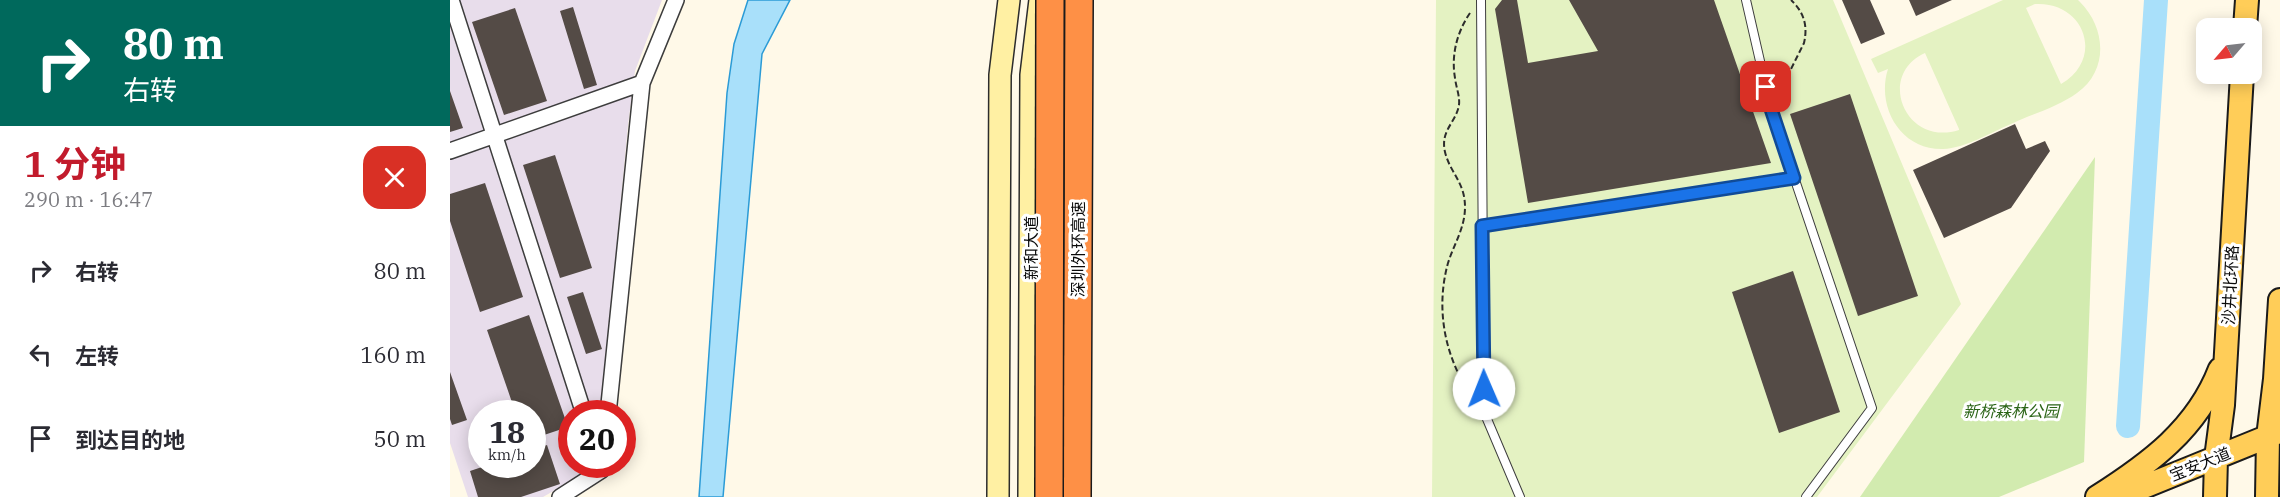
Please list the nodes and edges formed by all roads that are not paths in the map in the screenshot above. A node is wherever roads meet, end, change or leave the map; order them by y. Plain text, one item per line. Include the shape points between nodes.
1 (451, 0) edge
2 (676, 0) edge
3 (1009, 0) edge
4 (1041, 0) edge
5 (1050, 0) edge
6 (1079, 0) edge
7 (1746, 0) edge
8 (2247, 0) edge
9 (1480, 1) edge
10 (2246, 18) edge
11 (642, 83) junction
12 (2241, 84) edge
13 (495, 135) junction
14 (450, 151) edge
15 (1794, 178) junction
16 (1482, 226) junction
17 (2280, 300) edge
18 (2280, 310) edge
19 (2226, 351) junction
20 (580, 400) edge
21 (609, 400) edge
22 (2274, 434) edge
23 (2216, 458) junction
24 (587, 478) edge
25 (561, 497) edge
26 (998, 497) edge
27 (1029, 497) edge
28 (1049, 497) edge
29 (1077, 497) edge
30 (1520, 497) edge
31 (1806, 497) edge
32 (2097, 497) edge
33 (2119, 497) edge
34 (2215, 497) edge
35 (2267, 497) edge

1 - 13 street
2 - 11 street
3 - 26 main road, 新和大道 via 1000,75
4 - 27 main road, 新和大道 via 1031,75
5 - 28 highway, 深圳外环高速, bridge
6 - 29 highway, 深圳外环高速
7 - 15 lane via 1771,109
8 - 10 main road
9 - 16 lane
11 - 13 street
11 - 21 street
12 - 19 main road, 沙井北环路
13 - 14 street
13 - 20 street
15 - 16 lane
15 - 31 lane via 1872,408
16 - 30 lane via 1484,412
17 - 18 main road
18 - 22 main road
19 - 23 main road, 沙井北环路
19 - 32 main road via 2209,393 2175,440 2135,473
22 - 23 main road, 宝安大道
22 - 35 main road
23 - 33 main road, 宝安大道
23 - 34 main road, 沙井北环路
24 - 25 street

